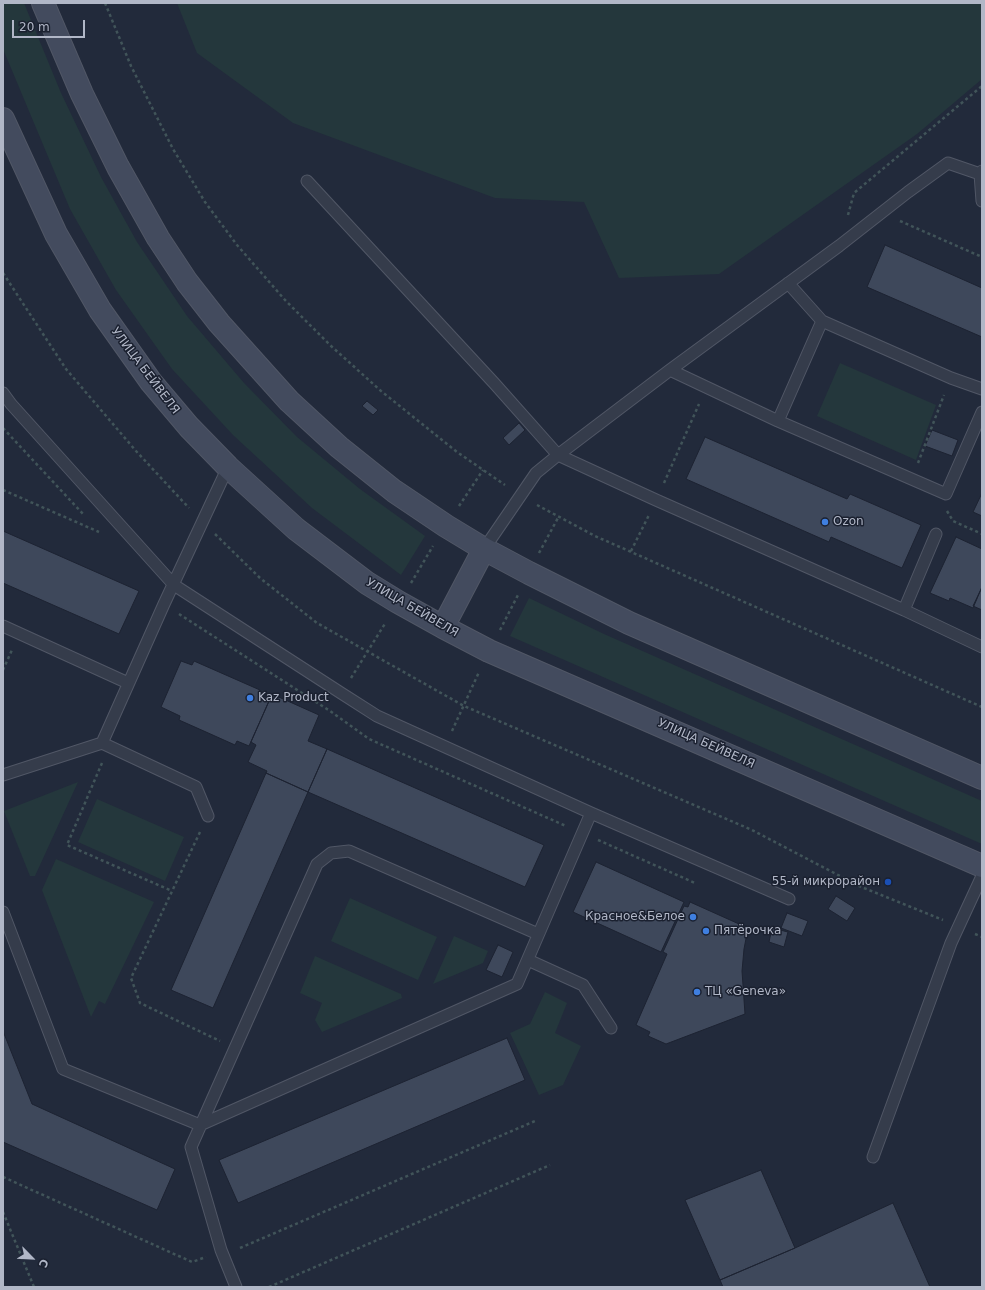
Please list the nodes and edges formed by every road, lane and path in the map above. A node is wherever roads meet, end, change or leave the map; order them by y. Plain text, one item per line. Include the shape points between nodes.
1 (43, 3) edge
2 (105, 3) edge
3 (982, 86) edge
4 (3, 119) edge
5 (981, 173) edge
6 (307, 181) dead end
7 (982, 201) edge
8 (881, 213) junction
9 (839, 246) junction
10 (982, 257) edge
11 (788, 283) junction
12 (822, 321) junction
13 (670, 370) junction
14 (951, 378) junction
15 (706, 387) junction
16 (982, 389) edge
17 (3, 393) edge
18 (982, 412) edge
19 (778, 420) junction
20 (558, 455) junction
21 (228, 467) junction
22 (911, 480) junction
23 (3, 490) edge
24 (520, 496) junction
25 (656, 500) junction
26 (99, 532) dead end
27 (936, 534) dead end
28 (484, 549) junction
29 (631, 552) junction
30 (174, 585) junction
31 (904, 610) junction
32 (3, 626) edge
33 (443, 627) junction
34 (982, 647) edge
35 (128, 683) junction
36 (982, 707) edge
37 (106, 744) junction
38 (3, 775) edge
39 (982, 778) edge
40 (591, 813) junction
41 (208, 816) joint
42 (982, 866) edge
43 (982, 876) edge
44 (172, 891) junction
45 (789, 899) dead end
46 (3, 912) edge
47 (538, 934) junction
48 (528, 960) junction
49 (610, 1028) dead end
50 (234, 1048) junction
51 (535, 1121) dead end
52 (200, 1125) junction
53 (872, 1157) dead end
54 (550, 1165) dead end
55 (3, 1177) edge
56 (3, 1212) edge
57 (222, 1253) junction
58 (34, 1287) edge
59 (236, 1287) edge
60 (269, 1287) edge

1 - 28 main road via 82,94 118,167 158,238 187,282 219,323 289,401 339,448 394,491
2 - 24 path via 131,66 173,149 205,202 237,245 285,300 330,345 457,452
3 - 9 path via 854,193
4 - 21 main road, УЛИЦА БЕЙВЕЛЯ via 56,234 100,310 151,382 189,428
5 - 7 lane
5 - 8 lane via 948,164
6 - 20 lane
8 - 9 lane
8 - 10 path
9 - 11 lane
11 - 12 lane
11 - 13 lane
12 - 14 lane
12 - 19 lane
13 - 15 lane
13 - 20 lane
14 - 16 lane
14 - 22 path
15 - 19 lane
15 - 25 path
17 - 30 lane
18 - 22 lane via 946,494
19 - 22 lane
20 - 24 lane via 536,473
20 - 25 lane
21 - 30 lane
21 - 33 main road, УЛИЦА БЕЙВЕЛЯ via 296,529 367,583
23 - 26 path
24 - 28 lane
24 - 29 path
25 - 29 path
25 - 31 lane
27 - 31 lane
28 - 33 main road
28 - 39 main road via 629,623
29 - 36 path
30 - 35 lane
30 - 40 lane via 377,716
31 - 34 lane
32 - 35 lane
33 - 42 main road, УЛИЦА БЕЙВЕЛЯ via 489,650
35 - 37 lane
37 - 38 lane
37 - 41 lane via 196,787
37 - 44 path via 67,845
40 - 45 lane
40 - 47 lane
41 - 44 path
43 - 53 lane via 951,943
44 - 50 path via 131,978 140,1003
46 - 52 lane via 63,1069
47 - 48 lane
47 - 50 lane via 349,851 331,853 317,864
48 - 49 lane via 583,985
48 - 52 lane via 517,984
50 - 52 lane
51 - 57 path
52 - 57 lane via 191,1147
54 - 60 path
55 - 57 path via 192,1262
56 - 58 path
57 - 59 lane

